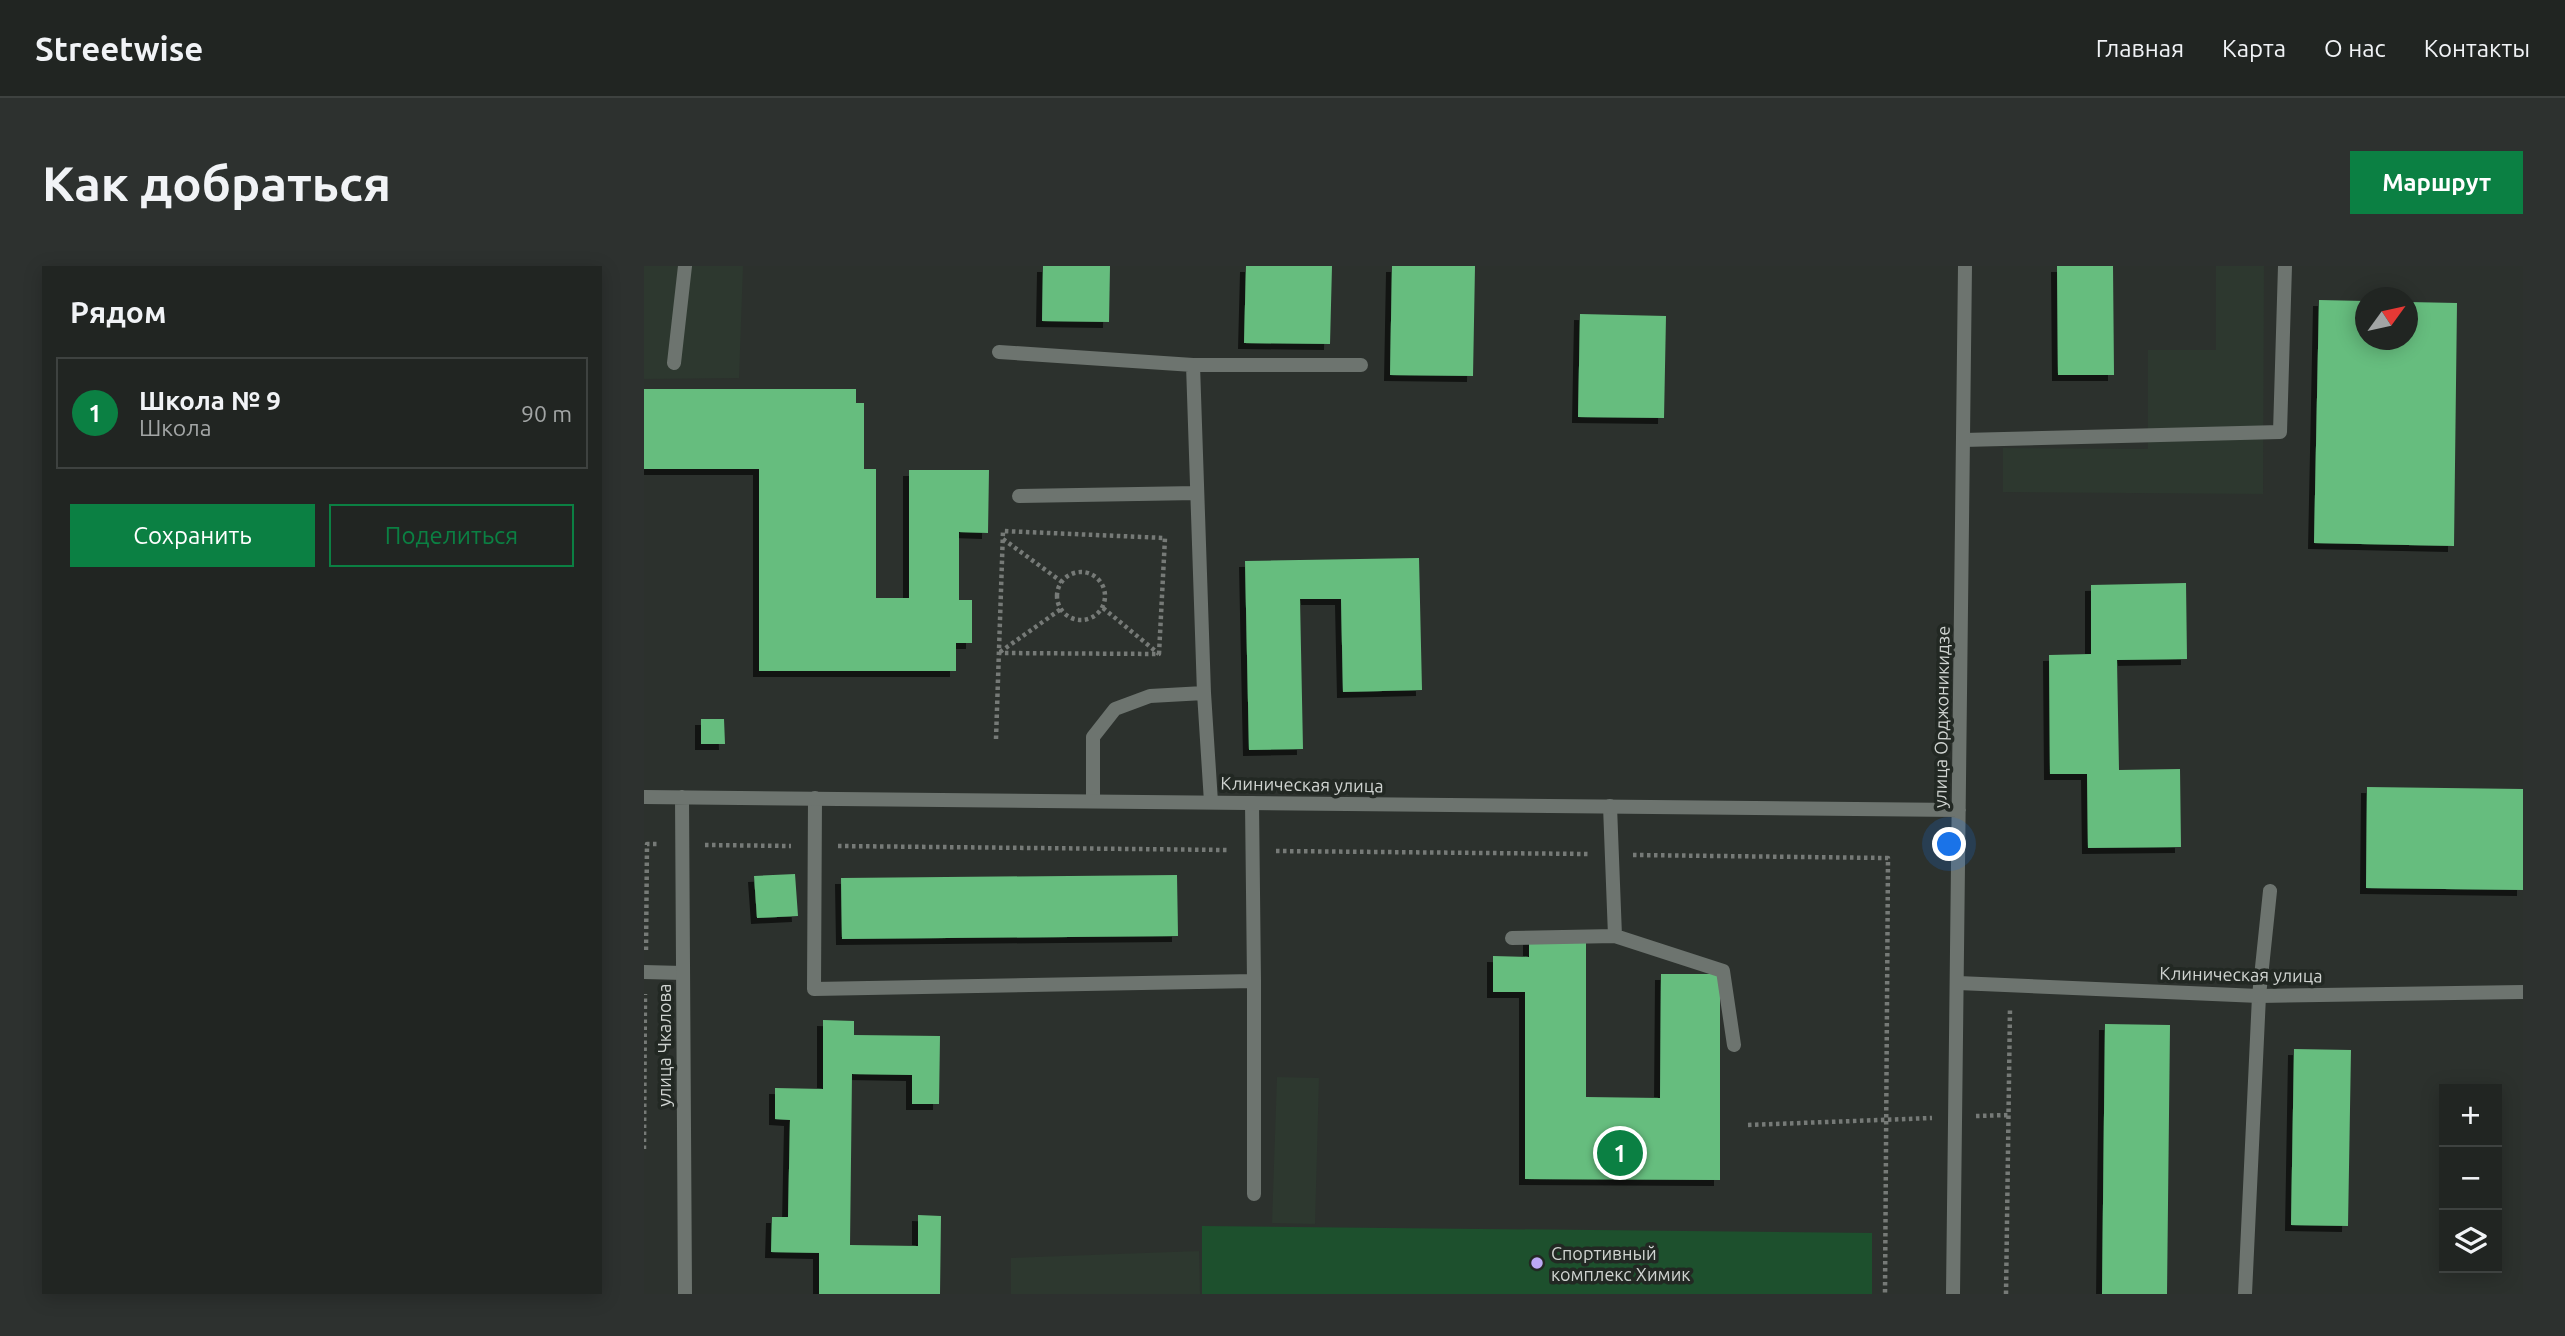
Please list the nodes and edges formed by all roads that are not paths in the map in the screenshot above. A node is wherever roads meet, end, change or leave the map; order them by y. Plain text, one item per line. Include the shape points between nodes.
1 (685, 266) edge
2 (1965, 266) edge
3 (2285, 266) edge
4 (999, 352) dead end
5 (674, 363) dead end
6 (1193, 365) junction
7 (1361, 365) dead end
8 (1963, 440) junction
9 (1197, 493) junction
10 (1019, 496) dead end
11 (1204, 693) junction
12 (644, 797) edge
13 (682, 797) junction
14 (815, 798) junction
15 (1093, 801) junction
16 (1211, 802) junction
17 (1252, 803) junction
18 (1610, 806) junction
19 (1959, 810) junction
20 (2270, 891) dead end
21 (1615, 936) junction
22 (1512, 938) dead end
23 (645, 972) edge
24 (683, 973) junction
25 (1254, 981) junction
26 (1958, 984) junction
27 (2523, 992) edge
28 (2259, 996) junction
29 (1734, 1045) dead end
30 (1254, 1194) dead end
31 (684, 1294) edge
32 (1953, 1294) edge
33 (2245, 1294) edge

1 - 5 street
2 - 8 street, улица Орджоникидзе
3 - 8 street via 2280,432
4 - 6 street
6 - 7 street
6 - 9 street
8 - 19 street, улица Орджоникидзе
9 - 10 street
9 - 11 street
11 - 15 street via 1150,696 1115,709 1093,737
11 - 16 street
12 - 13 street, Клиническая улица
13 - 14 street, Клиническая улица
13 - 24 street, улица Чкалова
14 - 15 street, Клиническая улица
14 - 25 street via 814,989
15 - 16 street, Клиническая улица
16 - 17 street, Клиническая улица
17 - 18 street, Клиническая улица
17 - 25 street
18 - 19 street, Клиническая улица
18 - 21 street
19 - 26 street, улица Орджоникидзе
20 - 28 street
21 - 22 street
21 - 29 street via 1723,971
23 - 24 street
24 - 31 street, улица Чкалова
25 - 30 street
26 - 28 street, Клиническая улица
26 - 32 street, улица Орджоникидзе
27 - 28 street, Клиническая улица
28 - 33 street

